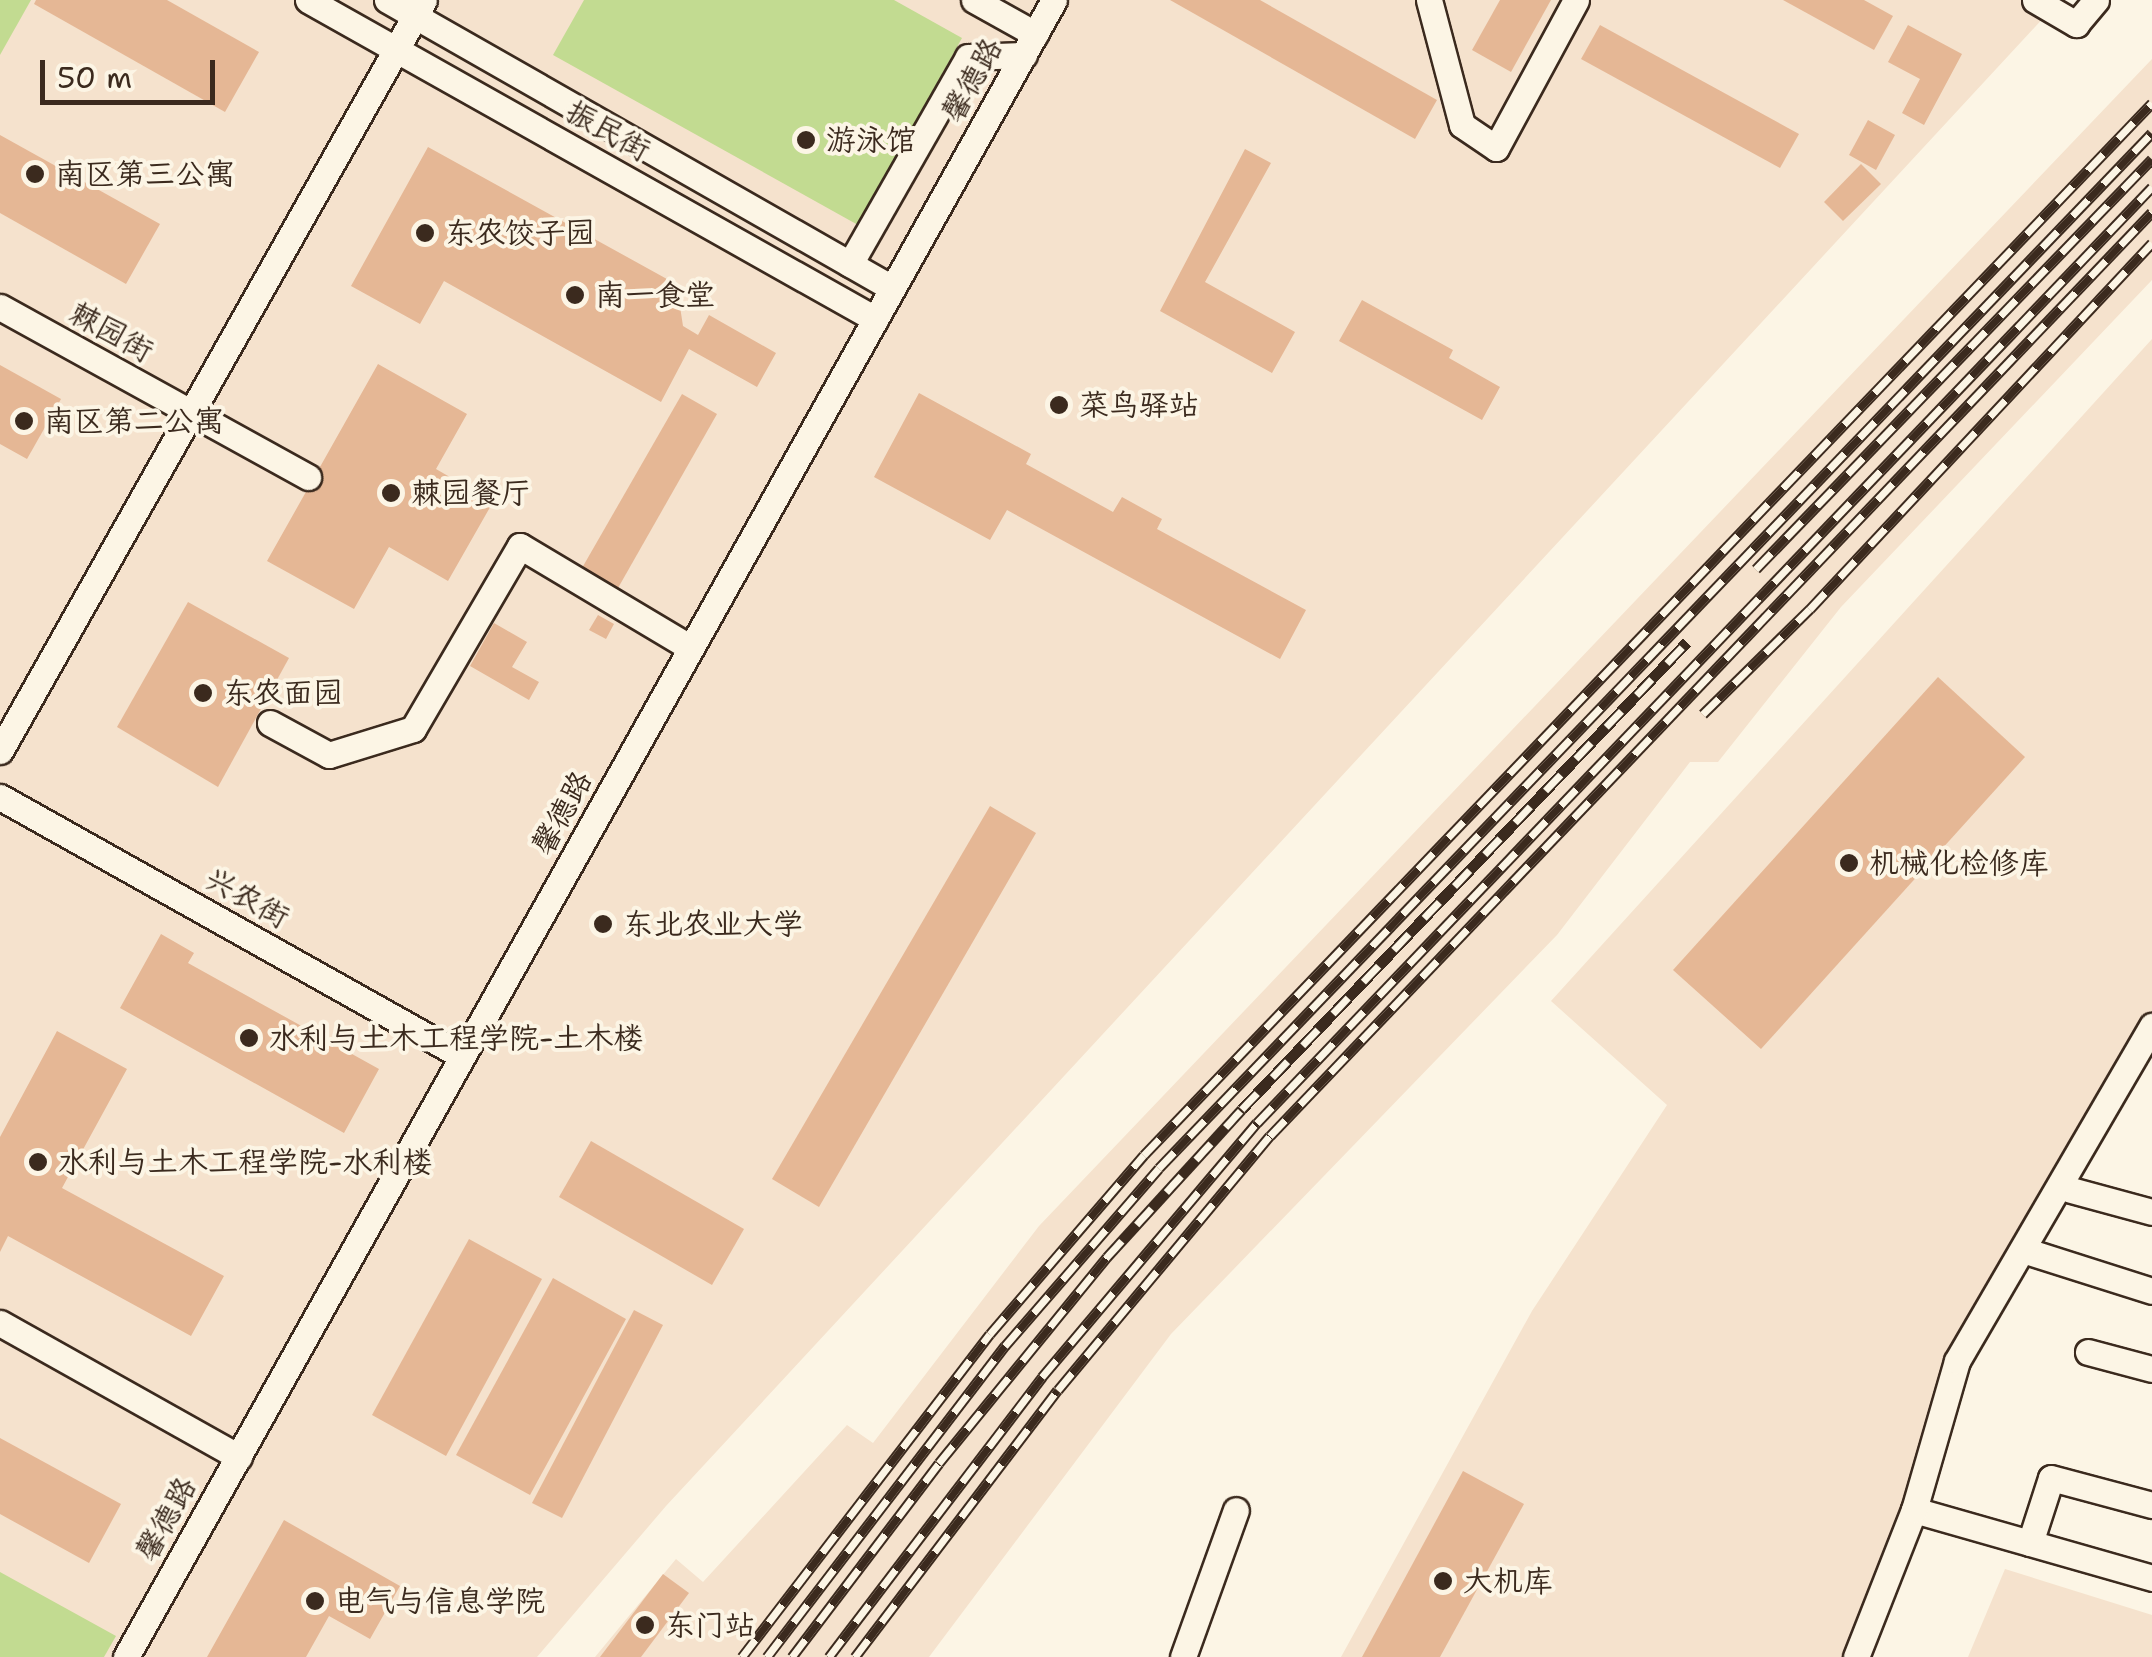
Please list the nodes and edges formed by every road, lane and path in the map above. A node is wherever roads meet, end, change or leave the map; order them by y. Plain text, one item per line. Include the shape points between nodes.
1 (308, 0) edge
2 (387, 0) edge
3 (974, 0) edge
4 (1054, 0) edge
5 (1428, 0) edge
6 (1576, 0) edge
7 (2035, 0) edge
8 (2096, 0) edge
9 (420, 8) edge
10 (1030, 45) junction
11 (396, 49) junction
12 (562, 100) junction
13 (544, 133) junction
14 (712, 186) junction
15 (695, 218) junction
16 (850, 264) junction
17 (892, 288) junction
18 (0, 307) edge
19 (875, 319) junction
20 (191, 414) junction
21 (308, 477) dead end
22 (691, 648) junction
23 (270, 724) dead end
24 (0, 751) edge
25 (0, 797) edge
26 (2152, 1026) edge
27 (462, 1056) junction
28 (2126, 1075) junction
29 (2152, 1082) edge
30 (2070, 1190) dead end
31 (2152, 1212) edge
32 (2023, 1250) junction
33 (2152, 1292) edge
34 (0, 1323) edge
35 (2088, 1352) dead end
36 (2152, 1369) edge
37 (239, 1456) junction
38 (2152, 1505) edge
39 (1236, 1510) dead end
40 (1914, 1510) junction
41 (2030, 1542) junction
42 (2152, 1578) edge
43 (126, 1657) edge
44 (1183, 1657) edge
45 (1856, 1657) edge

1 - 11 street, 振民街
2 - 9 street, 振民街
3 - 10 street
4 - 10 street, 馨德路
5 - 6 street via 1462,125 1496,148
7 - 8 street via 2076,24
9 - 11 street
9 - 12 street, 振民街
10 - 16 street via 968,56
10 - 17 street, 馨德路
11 - 13 street, 振民街
11 - 20 street
12 - 13 street
12 - 14 street, 振民街
13 - 15 street, 振民街
14 - 15 street
14 - 16 street, 振民街
15 - 19 street, 振民街
16 - 17 street, 振民街
17 - 19 street, 馨德路
18 - 20 street, 棘园街
19 - 22 street, 馨德路
20 - 21 street, 棘园街
20 - 24 street
22 - 23 street via 520,546 413,729 329,755
22 - 27 street, 馨德路
25 - 27 street, 兴农街
26 - 28 street
27 - 37 street, 馨德路
28 - 29 street
28 - 32 street
30 - 31 street
32 - 33 street
32 - 40 street via 1957,1361
34 - 37 street
35 - 36 street
37 - 43 street, 馨德路
38 - 41 street via 2051,1478
39 - 44 street
40 - 41 street
40 - 45 street
41 - 42 street

